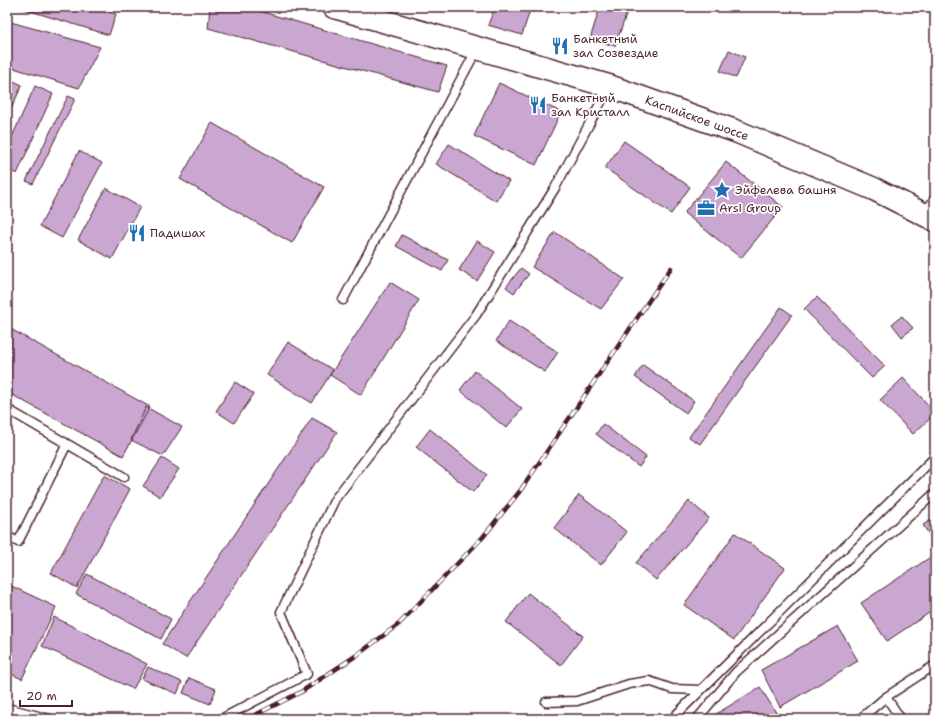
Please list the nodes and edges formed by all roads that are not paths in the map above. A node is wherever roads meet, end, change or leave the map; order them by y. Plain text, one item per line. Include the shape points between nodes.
1 (334, 7) edge
2 (478, 48) junction
3 (609, 86) junction
4 (931, 211) edge
5 (343, 300) dead end
6 (7, 409) edge
7 (67, 444) junction
8 (935, 457) edge
9 (124, 477) dead end
10 (935, 493) edge
11 (7, 536) edge
12 (935, 665) edge
13 (702, 690) junction
14 (886, 697) junction
15 (546, 702) dead end
16 (7, 708) edge
17 (50, 719) edge
18 (221, 719) edge
19 (672, 719) edge
20 (697, 719) edge
21 (860, 719) edge
22 (901, 719) edge

1 - 2 main road, Каспийское шоссе
2 - 3 main road, Каспийское шоссе
2 - 5 lane
3 - 4 main road, Каспийское шоссе via 738,132
3 - 18 lane via 556,188 476,315 336,499 281,612 307,674
6 - 7 lane
7 - 9 lane
7 - 11 lane via 18,542
8 - 13 lane
10 - 20 lane via 736,672
12 - 14 lane
13 - 15 lane via 672,689 649,681 629,684 577,701
13 - 19 lane
14 - 21 lane
14 - 22 lane
16 - 17 lane

